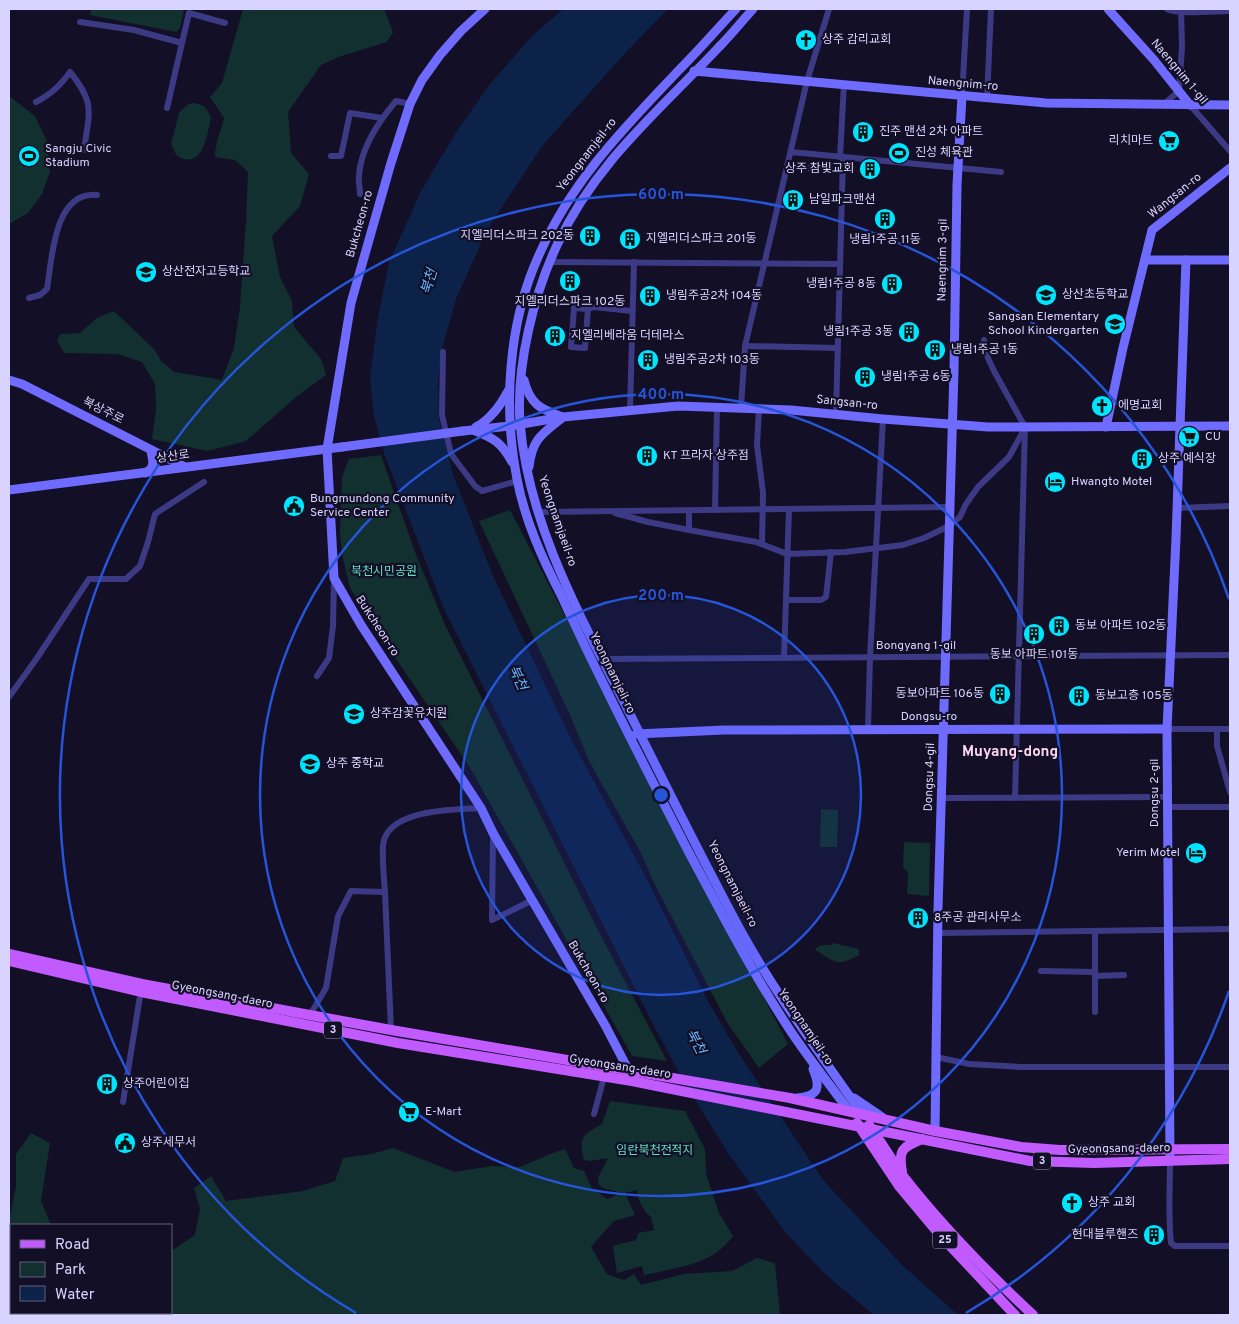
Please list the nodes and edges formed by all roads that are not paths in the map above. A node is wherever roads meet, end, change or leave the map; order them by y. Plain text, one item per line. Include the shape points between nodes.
1 (485, 9) edge
2 (736, 9) edge
3 (753, 9) edge
4 (829, 9) edge
5 (967, 9) edge
6 (991, 9) edge
7 (1108, 9) edge
8 (1167, 9) edge
9 (1181, 10) edge
10 (1230, 11) edge
11 (80, 22) dead end
12 (225, 23) dead end
13 (182, 43) junction
14 (694, 71) junction
15 (807, 81) junction
16 (844, 84) junction
17 (1179, 91) junction
18 (962, 96) junction
19 (987, 99) junction
20 (36, 102) dead end
21 (410, 104) junction
22 (1164, 104) junction
23 (1190, 104) junction
24 (1230, 105) edge
25 (167, 108) dead end
26 (382, 118) junction
27 (84, 150) dead end
28 (1230, 151) edge
29 (791, 152) junction
30 (331, 156) dead end
31 (842, 157) junction
32 (788, 166) junction
33 (958, 168) junction
34 (1230, 168) edge
35 (843, 171) junction
36 (1001, 172) dead end
37 (360, 194) dead end
38 (97, 195) dead end
39 (1145, 260) junction
40 (1186, 260) junction
41 (1230, 260) edge
42 (550, 262) junction
43 (634, 262) junction
44 (764, 264) junction
45 (840, 264) junction
46 (29, 298) dead end
47 (588, 309) junction
48 (632, 311) junction
49 (984, 340) dead end
50 (744, 346) junction
51 (838, 348) junction
52 (443, 352) dead end
53 (522, 371) junction
54 (9, 380) edge
55 (509, 389) junction
56 (717, 406) junction
57 (741, 407) junction
58 (759, 409) junction
59 (630, 410) junction
60 (836, 414) junction
61 (563, 417) junction
62 (883, 419) junction
63 (520, 424) junction
64 (952, 425) junction
65 (510, 426) junction
66 (1179, 426) junction
67 (1230, 426) edge
68 (1025, 427) junction
69 (1106, 427) junction
70 (467, 430) junction
71 (342, 447) joint
72 (327, 449) junction
73 (151, 450) junction
74 (185, 467) junction
75 (515, 468) junction
76 (142, 474) junction
77 (528, 479) junction
78 (517, 481) junction
79 (204, 482) dead end
80 (9, 490) edge
81 (1230, 506) edge
82 (950, 507) junction
83 (878, 508) junction
84 (1177, 508) junction
85 (788, 509) junction
86 (689, 510) junction
87 (715, 510) junction
88 (763, 510) junction
89 (606, 511) junction
90 (538, 512) junction
91 (949, 526) junction
92 (689, 530) junction
93 (762, 544) junction
94 (877, 549) junction
95 (831, 552) junction
96 (787, 554) junction
97 (334, 578) junction
98 (786, 600) junction
99 (1170, 655) junction
100 (1230, 655) edge
101 (1018, 656) junction
102 (870, 657) junction
103 (946, 657) junction
104 (784, 658) junction
105 (602, 659) junction
106 (317, 676) dead end
107 (9, 697) edge
108 (944, 729) junction
109 (1167, 729) junction
110 (1230, 729) edge
111 (868, 730) junction
112 (1017, 730) junction
113 (1217, 730) junction
114 (640, 733) junction
115 (628, 734) junction
116 (1230, 792) edge
117 (1167, 796) junction
118 (942, 798) junction
119 (1015, 798) junction
120 (1167, 807) junction
121 (481, 808) junction
122 (1230, 808) edge
123 (493, 833) junction
124 (385, 892) junction
125 (533, 900) junction
126 (1230, 929) edge
127 (1169, 930) junction
128 (1095, 931) junction
129 (938, 933) junction
130 (9, 954) edge
131 (9, 961) edge
132 (1041, 971) dead end
133 (1095, 974) junction
134 (1124, 975) dead end
135 (141, 988) junction
136 (1095, 1012) dead end
137 (310, 1015) junction
138 (391, 1030) junction
139 (809, 1057) junction
140 (936, 1057) junction
141 (1169, 1067) junction
142 (1230, 1067) edge
143 (631, 1076) junction
144 (604, 1077) junction
145 (846, 1091) junction
146 (790, 1098) junction
147 (123, 1102) dead end
148 (849, 1111) junction
149 (594, 1114) dead end
150 (862, 1114) junction
151 (887, 1120) junction
152 (858, 1125) junction
153 (871, 1128) junction
154 (935, 1131) junction
155 (922, 1139) junction
156 (1170, 1149) junction
157 (1230, 1150) edge
158 (1230, 1159) edge
159 (1170, 1160) junction
160 (903, 1175) junction
161 (1230, 1246) edge
162 (1015, 1315) edge
163 (1033, 1315) edge

1 - 21 street, Bukcheon-ro via 440,55
2 - 55 street, Yeongnamjeil-ro via 615,138 564,206 538,257 524,299 515,337
3 - 14 street, Yeongnamjaeil-ro
4 - 15 street
5 - 18 street
6 - 19 street
7 - 17 street, Naengnim 1-gil
8 - 9 street
9 - 10 street
9 - 17 street
11 - 13 street via 134,30
12 - 13 street via 189,13
13 - 25 street
14 - 15 street, Naengnim-ro
14 - 42 street, Yeongnamjaeil-ro via 645,121 599,176 577,208
15 - 16 street, Naengnim-ro
15 - 29 street
16 - 18 street, Naengnim-ro
16 - 31 street
17 - 22 street
17 - 23 street, Naengnim 1-gil
18 - 19 street, Naengnim-ro
18 - 33 street, Naengnim 3-gil
19 - 22 street, Naengnim-ro
20 - 27 street via 51,94 70,72 83,87 89,101
21 - 26 street via 396,102
21 - 72 street, Bukcheon-ro via 352,303
22 - 23 street, Naengnim-ro
23 - 24 street, Naengnim-ro
23 - 28 street, Naengnim 1-gil
26 - 30 street via 350,113 341,156
26 - 37 street via 365,151 359,175
29 - 31 street
29 - 32 street
31 - 33 street
31 - 35 street
32 - 35 street
32 - 44 street
33 - 36 street
33 - 64 street, Naengnim 3-gil
34 - 39 street, Wangsan-ro via 1152,230
35 - 45 street
38 - 46 street via 88,194 74,200 63,215 53,248 47,289
39 - 40 street
39 - 69 street, Wangsan-ro
40 - 41 street
40 - 66 street, Dongsu 2-gil
42 - 43 street
42 - 53 street, Yeongnamjaeil-ro via 539,292
43 - 44 street
43 - 48 street
44 - 45 street
44 - 50 street
45 - 51 street
47 - 47 street via 585,348 571,347 574,308
47 - 48 street
48 - 59 street
49 - 68 street via 994,371
50 - 51 street
50 - 57 street
51 - 60 street
52 - 78 street via 442,415 451,454 482,491
53 - 61 street via 533,401 540,408
53 - 63 street, Yeongnamjaeil-ro
54 - 73 street, 북상주로
55 - 65 street, Yeongnamjeil-ro
55 - 70 street via 501,405 483,424
56 - 57 street, Sangsan-ro
56 - 59 street, Sangsan-ro
56 - 87 street
57 - 58 street, Sangsan-ro
58 - 60 street, Sangsan-ro
58 - 88 street via 757,444
59 - 61 street, Sangsan-ro
60 - 62 street, Sangsan-ro
61 - 63 street, Sangsan-ro
61 - 77 street via 543,432 532,447
62 - 64 street, Sangsan-ro
62 - 83 street
63 - 65 street, Sangsan-ro
63 - 77 street, Yeongnamjaeil-ro
64 - 68 street, Sangsan-ro
64 - 82 street, Dongsu 4-gil
65 - 70 street, Sangsan-ro
65 - 75 street, Yeongnamjeil-ro
66 - 67 street, Sangsan-ro
66 - 69 street, Sangsan-ro
66 - 84 street, Dongsu 2-gil
68 - 69 street, Sangsan-ro
68 - 91 street via 1009,457 978,487 960,517
68 - 101 street
70 - 71 street, Sangsan-ro, bridge
70 - 75 street via 498,441
71 - 72 street, 상산로
72 - 74 street, 상산로
72 - 97 street, Bukcheon-ro
73 - 74 street, 북상주로
73 - 76 street via 151,469
74 - 76 street, 상산로
75 - 78 street, Yeongnamjeil-ro
76 - 80 street, 상산로
77 - 90 street, Yeongnamjaeil-ro
78 - 115 street, Yeongnamjeil-ro via 542,557
79 - 107 street via 155,514 140,566 126,579 89,579
81 - 84 street
82 - 83 street
82 - 91 street, Dongsu 4-gil
83 - 85 street
83 - 94 street
84 - 99 street, Dongsu 2-gil
85 - 88 street
85 - 96 street
86 - 87 street
86 - 89 street
86 - 92 street
87 - 88 street
88 - 93 street
89 - 90 street
89 - 92 street
90 - 105 street, Yeongnamjaeil-ro via 552,551
91 - 94 street via 902,546
91 - 103 street, Dongsu 4-gil
92 - 93 street
93 - 96 street
94 - 95 street
94 - 102 street
95 - 96 street
95 - 98 street via 826,597 821,600
96 - 98 street
97 - 106 street via 329,658
97 - 121 street, Bukcheon-ro via 361,625
98 - 104 street
99 - 100 street, Bongyang 1-gil
99 - 101 street, Bongyang 1-gil
99 - 109 street, Dongsu 2-gil
101 - 103 street, Bongyang 1-gil
101 - 112 street
102 - 103 street, Bongyang 1-gil
102 - 104 street, Bongyang 1-gil
102 - 111 street
103 - 108 street, Dongsu 4-gil
104 - 105 street, Bongyang 1-gil
105 - 114 street, Yeongnamjaeil-ro
108 - 111 street, Dongsu-ro
108 - 112 street, Dongsu-ro
108 - 118 street, Dongsu 4-gil
109 - 112 street, Dongsu-ro
109 - 113 street, Dongsu-ro
109 - 117 street, Dongsu 2-gil
110 - 113 street, Dongsu-ro
111 - 114 street, Dongsu-ro
112 - 119 street
113 - 116 street via 1217,746
114 - 115 street, Dongsu-ro
114 - 145 street, Yeongnamjaeil-ro via 744,935 793,1015
115 - 139 street, Yeongnamjeil-ro via 736,941
117 - 119 street
117 - 120 street, Dongsu 2-gil
118 - 119 street
118 - 129 street, Dongsu 4-gil
120 - 122 street
120 - 127 street, Dongsu 2-gil
121 - 123 street, Bukcheon-ro
121 - 124 street via 436,811 404,819 388,830 383,844
123 - 125 street, Bukcheon-ro
123 - 125 street via 492,920
124 - 137 street via 350,890 338,916 326,988
124 - 138 street
125 - 143 street, Bukcheon-ro
126 - 127 street
127 - 128 street
127 - 141 street, Dongsu 2-gil
128 - 129 street
128 - 133 street
129 - 140 street, Dongsu 4-gil
130 - 135 main road, Gyeongsang-daero / 3
131 - 135 main road, Gyeongsang-daero / 3
132 - 133 street
133 - 134 street
133 - 136 street
135 - 137 main road, Gyeongsang-daero / 3
135 - 144 main road, Gyeongsang-daero / 3 via 398,1043
135 - 147 street
137 - 138 main road, Gyeongsang-daero / 3
138 - 143 main road, Gyeongsang-daero / 3
139 - 146 street via 818,1082 816,1091 810,1097
139 - 148 street, Yeongnamjeil-ro
140 - 141 street via 969,1064 1021,1067
140 - 154 street, Dongsu 4-gil
141 - 142 street
141 - 156 street, Dongsu 2-gil
143 - 144 main road, Gyeongsang-daero / 3
143 - 146 main road, Gyeongsang-daero / 3 via 650,1075
143 - 152 main road, Gyeongsang-daero / 3 via 659,1086
144 - 149 street
145 - 150 street, Yeongnamjaeil-ro
145 - 151 street
146 - 148 main road, Gyeongsang-daero / 3
148 - 150 main road, Gyeongsang-daero / 3
148 - 152 main road, Yeongnamjeil-ro
150 - 151 main road, Gyeongsang-daero / 3
150 - 153 main road, Yeongnamjaeil-ro
151 - 154 main road, Gyeongsang-daero / 3
152 - 153 main road, Gyeongsang-daero / 3
152 - 162 main road, Yeongnamjeil-ro / 25 via 899,1186 940,1236
153 - 155 main road, Gyeongsang-daero / 3
153 - 160 main road, Yeongnamjaeil-ro
154 - 156 main road, Gyeongsang-daero / 3 via 1021,1147 1060,1150
155 - 159 main road, Gyeongsang-daero / 3 via 1030,1160 1094,1163
155 - 160 main road via 902,1150
156 - 157 main road, Gyeongsang-daero / 3
156 - 159 street, Dongsu 2-gil
158 - 159 main road, Gyeongsang-daero / 3
159 - 161 street via 1168,1216 1171,1243 1175,1246
160 - 163 main road, Yeongnamjaeil-ro via 962,1245

